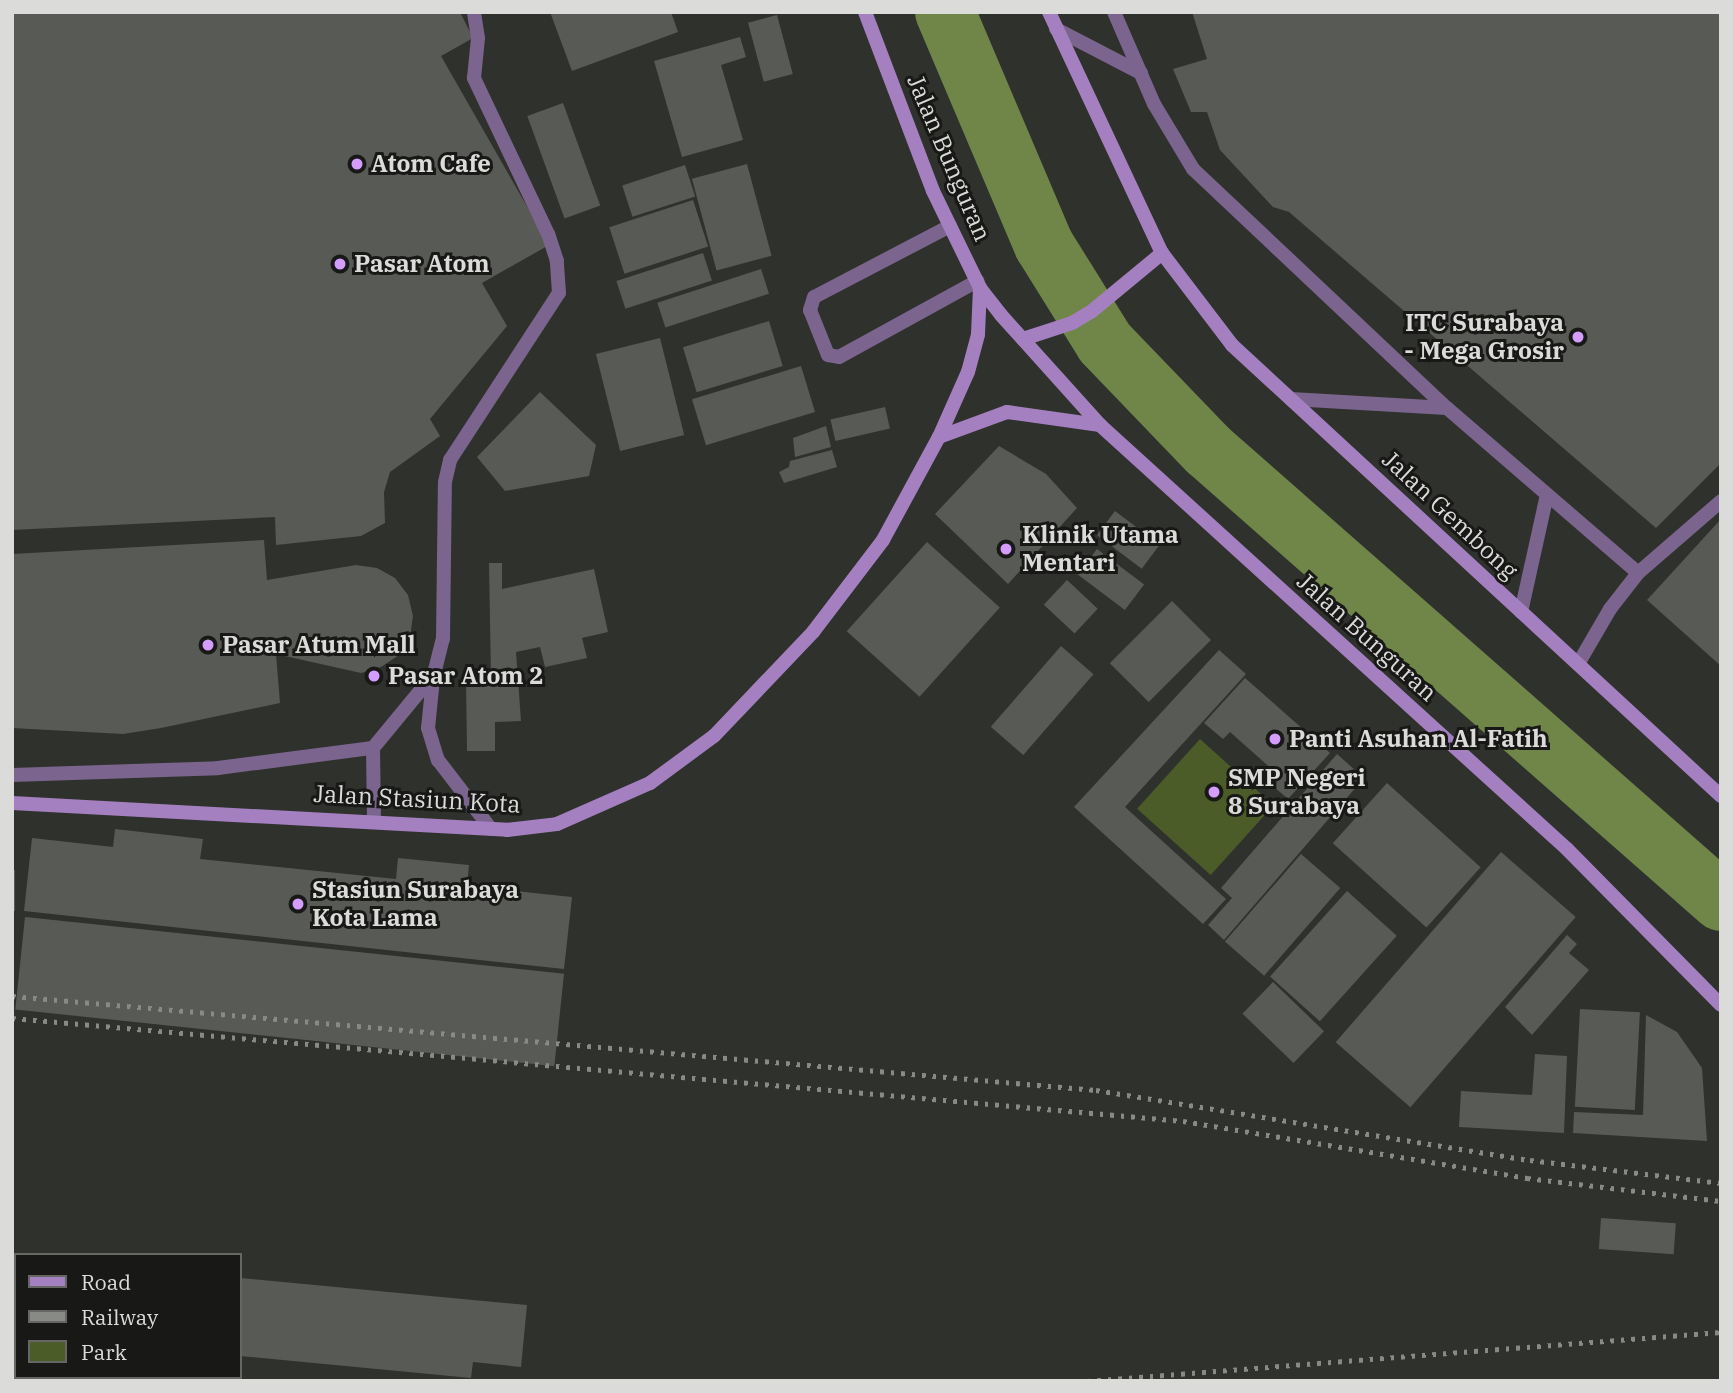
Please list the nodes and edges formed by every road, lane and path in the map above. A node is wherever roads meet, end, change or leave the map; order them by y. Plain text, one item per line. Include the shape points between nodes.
1 (474, 12) edge
2 (865, 12) edge
3 (1049, 12) edge
4 (1114, 12) edge
5 (1056, 29) junction
6 (1141, 73) junction
7 (950, 226) junction
8 (1162, 253) junction
9 (979, 285) junction
10 (1023, 339) junction
11 (1291, 399) junction
12 (1447, 408) junction
13 (1100, 425) junction
14 (939, 437) junction
15 (1547, 495) junction
16 (1721, 501) edge
17 (1638, 573) junction
18 (1521, 612) junction
19 (1578, 664) junction
20 (434, 674) junction
21 (373, 748) junction
22 (12, 775) edge
23 (1721, 796) edge
24 (12, 803) edge
25 (374, 819) junction
26 (491, 829) junction
27 (1721, 1004) edge

1 - 20 lane via 478,38 474,78 548,234 557,261 559,293 450,460 445,482 443,639
2 - 7 main road, Jalan Bunguran
3 - 5 main road
4 - 6 lane
5 - 6 lane
5 - 8 main road
6 - 12 lane via 1193,169
7 - 9 main road, Jalan Bunguran
7 - 9 lane via 814,297 810,310 828,355 839,357
8 - 10 main road via 1104,300 1056,329
8 - 11 main road, Jalan Gembong via 1232,345
9 - 10 main road, Jalan Bunguran
9 - 14 main road, Jalan Stasiun Kota via 978,334 968,372
10 - 13 main road
11 - 12 lane
11 - 18 main road, Jalan Gembong
12 - 15 lane
13 - 14 main road via 1022,411 989,416
13 - 27 main road, Jalan Bunguran via 1567,849
14 - 26 main road, Jalan Stasiun Kota via 875,550 813,632 714,736 650,783 606,806 557,824
15 - 17 lane
15 - 18 lane
16 - 17 lane
17 - 19 lane via 1610,608
18 - 19 main road, Jalan Gembong
19 - 23 main road, Jalan Gembong
20 - 21 lane
20 - 26 lane via 428,728 438,760
21 - 22 lane via 218,768
21 - 25 lane
24 - 25 main road, Jalan Stasiun Kota
25 - 26 main road, Jalan Stasiun Kota

